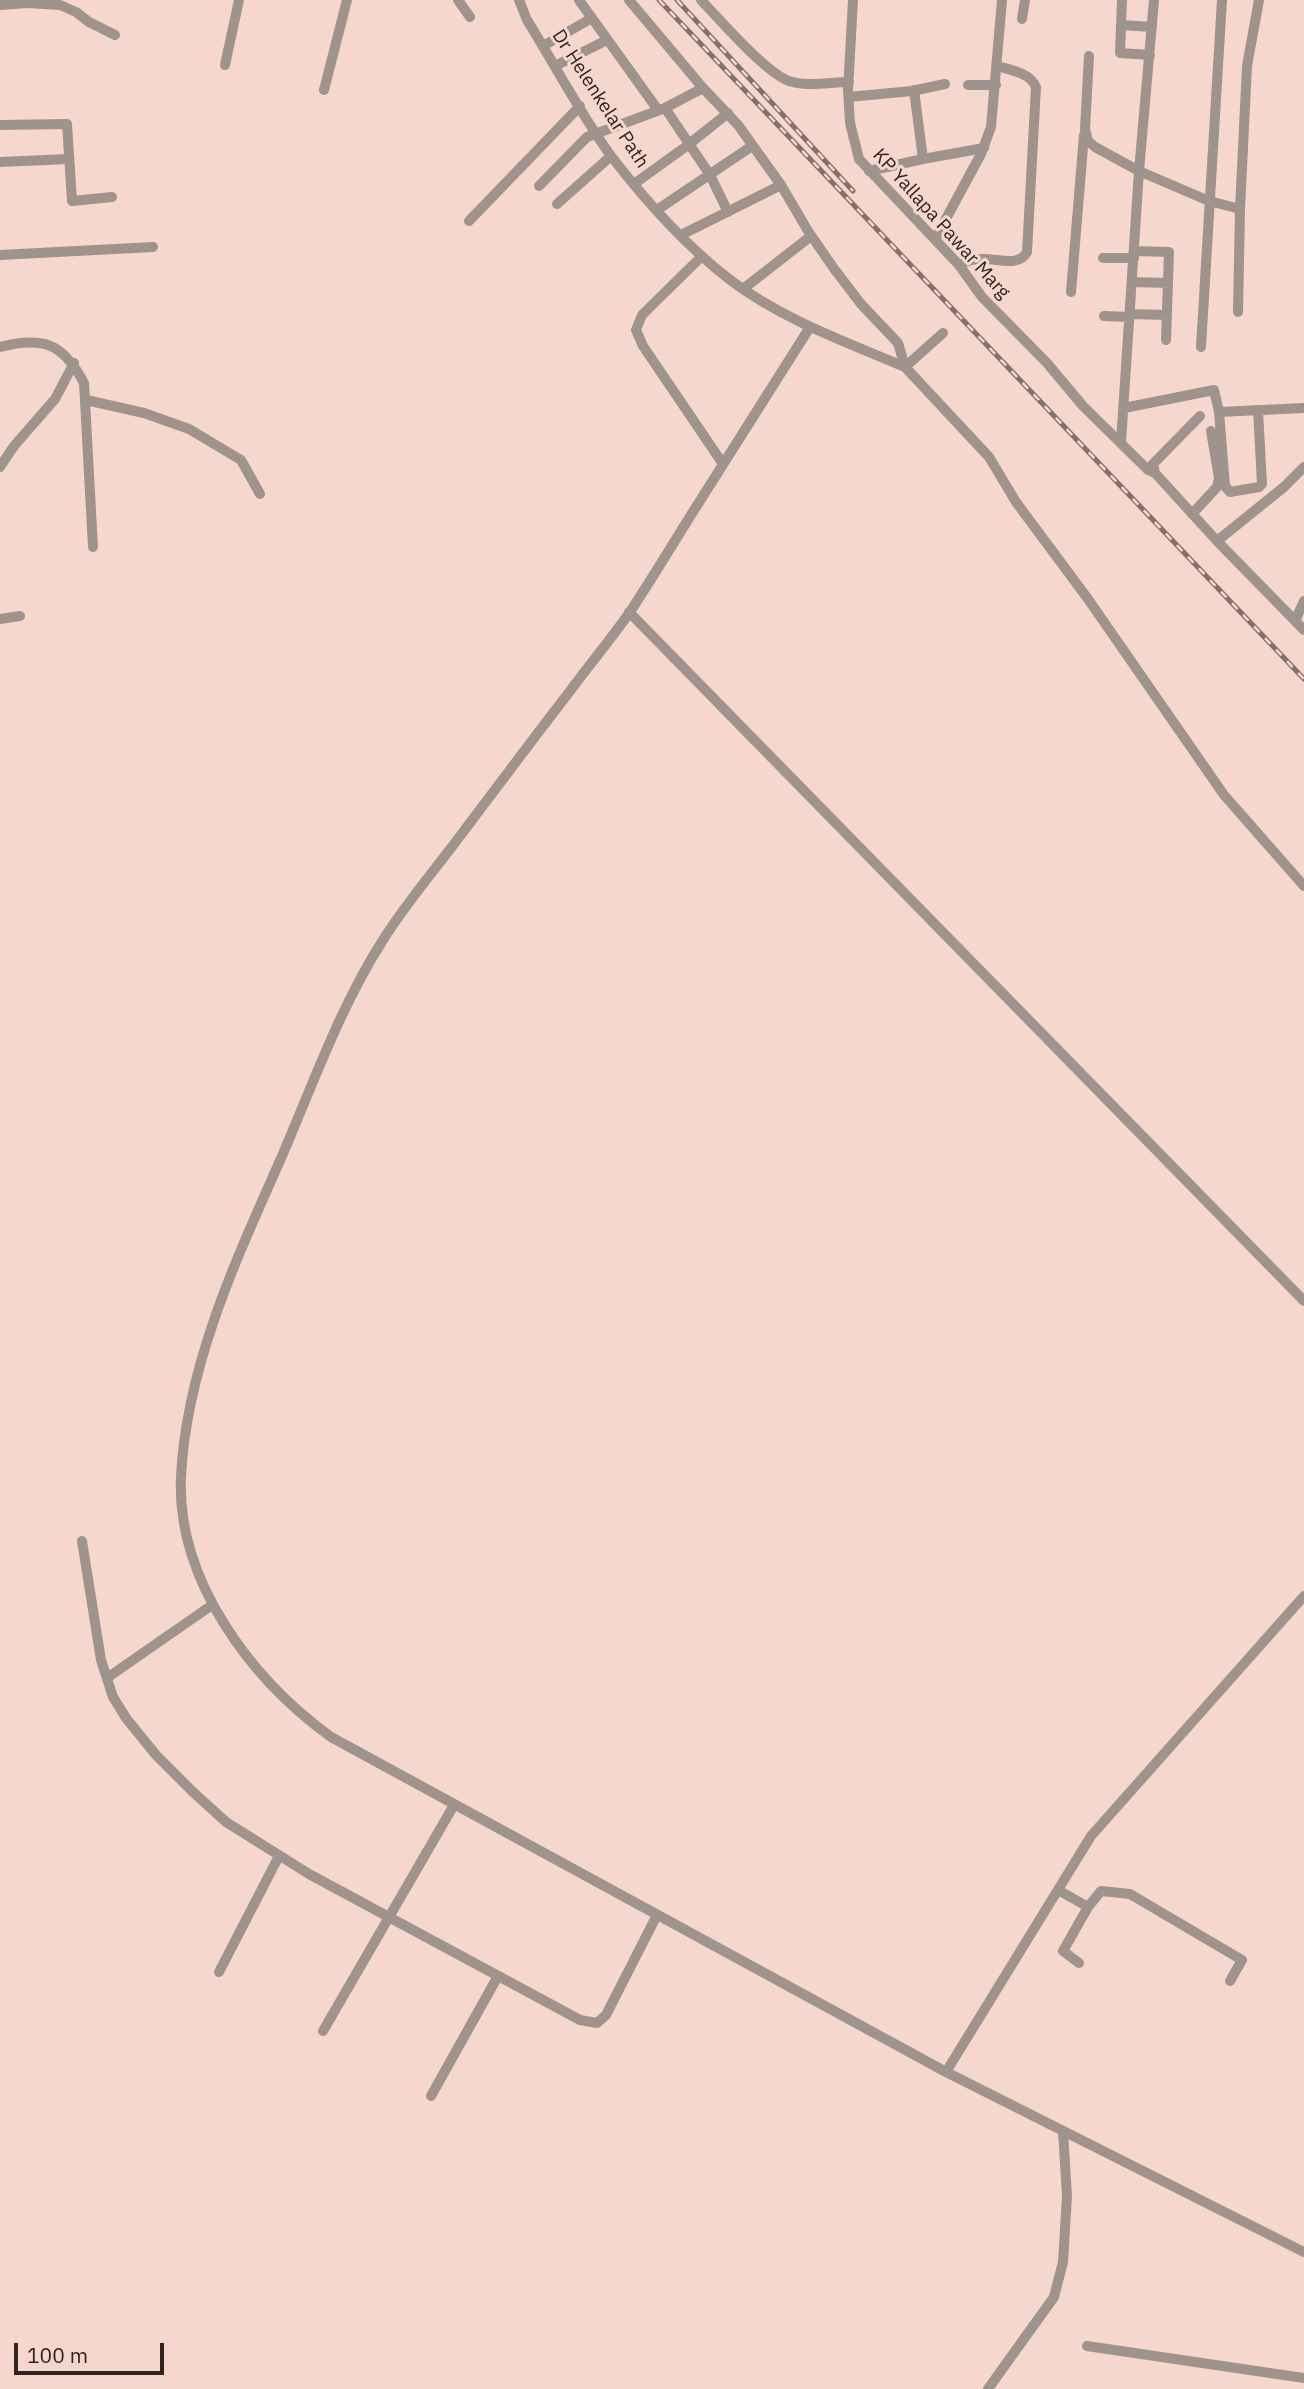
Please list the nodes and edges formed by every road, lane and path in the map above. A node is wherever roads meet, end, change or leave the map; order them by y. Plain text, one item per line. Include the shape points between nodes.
1 (239, 0) edge
2 (347, 0) edge
3 (458, 0) edge
4 (519, 0) edge
5 (579, 0) edge
6 (629, 0) edge
7 (701, 0) edge
8 (853, 0) edge
9 (1002, 0) edge
10 (1025, 0) edge
11 (1122, 0) edge
12 (1154, 0) edge
13 (1222, 0) edge
14 (1259, 0) edge
15 (50, 2) edge
16 (0, 5) edge
17 (470, 17) dead end
18 (592, 18) junction
19 (1022, 19) dead end
20 (1121, 25) junction
21 (1152, 27) junction
22 (116, 34) dead end
23 (607, 40) junction
24 (543, 46) junction
25 (1150, 55) junction
26 (1089, 56) dead end
27 (225, 65) dead end
28 (555, 66) junction
29 (997, 66) junction
30 (849, 82) junction
31 (945, 84) dead end
32 (968, 85) dead end
33 (996, 85) junction
34 (703, 88) junction
35 (324, 90) dead end
36 (914, 90) junction
37 (849, 97) junction
38 (580, 106) junction
39 (661, 109) junction
40 (728, 113) junction
41 (0, 125) edge
42 (1085, 129) junction
43 (596, 132) junction
44 (688, 145) junction
45 (752, 146) junction
46 (984, 148) junction
47 (611, 156) junction
48 (69, 159) junction
49 (923, 159) junction
50 (0, 162) edge
51 (869, 171) junction
52 (1139, 171) junction
53 (710, 175) junction
54 (634, 184) junction
55 (781, 185) junction
56 (539, 186) dead end
57 (112, 197) dead end
58 (1209, 201) junction
59 (556, 204) dead end
60 (1240, 209) junction
61 (657, 210) junction
62 (728, 212) junction
63 (470, 221) dead end
64 (681, 235) junction
65 (811, 236) junction
66 (935, 239) junction
67 (153, 247) dead end
68 (0, 255) edge
69 (1134, 255) junction
70 (702, 256) junction
71 (1103, 258) dead end
72 (959, 265) junction
73 (1132, 282) junction
74 (1168, 283) junction
75 (743, 289) junction
76 (1071, 292) dead end
77 (1238, 312) dead end
78 (1167, 315) junction
79 (1104, 316) dead end
80 (1130, 316) junction
81 (810, 327) junction
82 (943, 334) dead end
83 (1166, 340) dead end
84 (0, 346) edge
85 (1201, 347) dead end
86 (74, 363) junction
87 (905, 368) junction
88 (86, 400) junction
89 (1124, 408) junction
90 (1304, 408) edge
91 (1258, 410) junction
92 (1219, 412) junction
93 (1200, 416) dead end
94 (1212, 431) dead end
95 (1122, 438) junction
96 (723, 464) junction
97 (0, 467) edge
98 (1304, 467) edge
99 (1154, 469) junction
100 (260, 494) dead end
101 (1192, 514) junction
102 (1217, 541) junction
103 (93, 547) dead end
104 (1304, 601) edge
105 (629, 612) junction
106 (20, 616) dead end
107 (0, 619) edge
108 (1295, 621) junction
109 (1304, 630) edge
110 (1304, 886) edge
111 (1304, 1301) edge
112 (82, 1541) dead end
113 (1304, 1596) edge
114 (212, 1605) junction
115 (107, 1678) junction
116 (454, 1805) junction
117 (279, 1856) junction
118 (1058, 1889) junction
119 (1088, 1907) junction
120 (657, 1915) junction
121 (389, 1917) junction
122 (1079, 1963) dead end
123 (219, 1972) dead end
124 (498, 1976) junction
125 (1230, 1981) dead end
126 (323, 2031) dead end
127 (946, 2072) junction
128 (431, 2096) dead end
129 (1063, 2131) junction
130 (1304, 2252) edge
131 (1087, 2346) dead end
132 (1304, 2378) edge
133 (988, 2389) edge

1 - 27 street
2 - 35 street
3 - 17 street
4 - 24 street, Dr Helenkelar Path
5 - 18 street
6 - 34 street
7 - 30 street via 780,77 799,83
8 - 30 street, KP Yallapa Pawar Marg
9 - 29 street
10 - 19 street
11 - 20 street
12 - 21 street
13 - 58 street
14 - 60 street via 1247,66
15 - 16 street
15 - 22 street
18 - 23 street
18 - 24 street
20 - 21 street
20 - 25 street via 1120,53
21 - 25 street
23 - 28 street
23 - 39 street
24 - 28 street, Dr Helenkelar Path
25 - 52 street
26 - 42 street
28 - 38 street, Dr Helenkelar Path
29 - 33 street
29 - 72 street via 1026,75 1037,86 1027,252 1016,261 968,260
30 - 37 street, KP Yallapa Pawar Marg
31 - 36 street
32 - 33 street
33 - 46 street
34 - 39 street
34 - 40 street
36 - 37 street
36 - 49 street
37 - 51 street, KP Yallapa Pawar Marg via 855,150
38 - 43 street, Dr Helenkelar Path
38 - 63 street
39 - 43 street
39 - 44 street
40 - 44 street
40 - 45 street
41 - 48 street via 66,124
42 - 52 street via 1095,147
42 - 76 street
43 - 47 street, Dr Helenkelar Path
43 - 56 street
44 - 53 street
44 - 54 street
45 - 53 street
45 - 55 street
46 - 49 street
46 - 66 street
47 - 54 street, Dr Helenkelar Path
47 - 59 street
48 - 50 street
48 - 57 street via 72,201
49 - 51 street
51 - 66 street, KP Yallapa Pawar Marg
52 - 58 street
52 - 69 street
53 - 61 street
53 - 62 street
54 - 61 street, Dr Helenkelar Path
55 - 62 street
55 - 65 street
58 - 60 street
58 - 85 street
60 - 77 street
61 - 64 street, Dr Helenkelar Path
62 - 64 street
64 - 70 street, Dr Helenkelar Path
65 - 75 street
65 - 87 street via 861,304 898,343
66 - 72 street, KP Yallapa Pawar Marg
67 - 68 street
69 - 71 street
69 - 73 street
69 - 74 street via 1169,251
70 - 75 street, Dr Helenkelar Path
70 - 96 street via 642,315 636,330
72 - 95 street, KP Yallapa Pawar Marg via 982,297 1083,405
73 - 74 street
73 - 80 street
74 - 78 street
75 - 81 street, Dr Helenkelar Path
78 - 80 street
78 - 83 street
79 - 80 street
80 - 89 street
81 - 87 street, Dr Helenkelar Path
81 - 96 street
82 - 87 street
84 - 86 street via 38,342 61,351
86 - 88 street
86 - 97 street via 55,399
87 - 110 street via 989,457 1016,502 1224,795
88 - 100 street via 188,429 241,460
88 - 103 street
89 - 92 street via 1214,390
89 - 95 street
90 - 91 street
91 - 92 street
91 - 92 street via 1262,484 1230,492 1225,486
93 - 99 street
94 - 101 street via 1217,487
95 - 99 street, KP Yallapa Pawar Marg via 1149,470
96 - 105 street
98 - 102 street
99 - 101 street, KP Yallapa Pawar Marg
101 - 102 street, KP Yallapa Pawar Marg
102 - 108 street, KP Yallapa Pawar Marg
104 - 108 street
105 - 111 street
105 - 114 street via 382,941 333,1038 237,1257 194,1396 181,1478 185,1525
106 - 107 street
108 - 109 street, KP Yallapa Pawar Marg
112 - 115 street
113 - 118 street via 1091,1836
114 - 115 street
114 - 116 street via 266,1681 301,1716
115 - 117 street via 126,1718 156,1755 226,1822
116 - 120 street
116 - 121 street
117 - 121 street
117 - 123 street
118 - 119 street
118 - 127 street
119 - 122 street via 1063,1951
119 - 125 street via 1101,1891 1130,1894 1242,1960
120 - 124 street via 606,2015 597,2024 580,2020
120 - 127 street
121 - 124 street
121 - 126 street
124 - 128 street
127 - 129 street
129 - 130 street
129 - 133 street via 1067,2209 1063,2262 1054,2297
131 - 132 street

